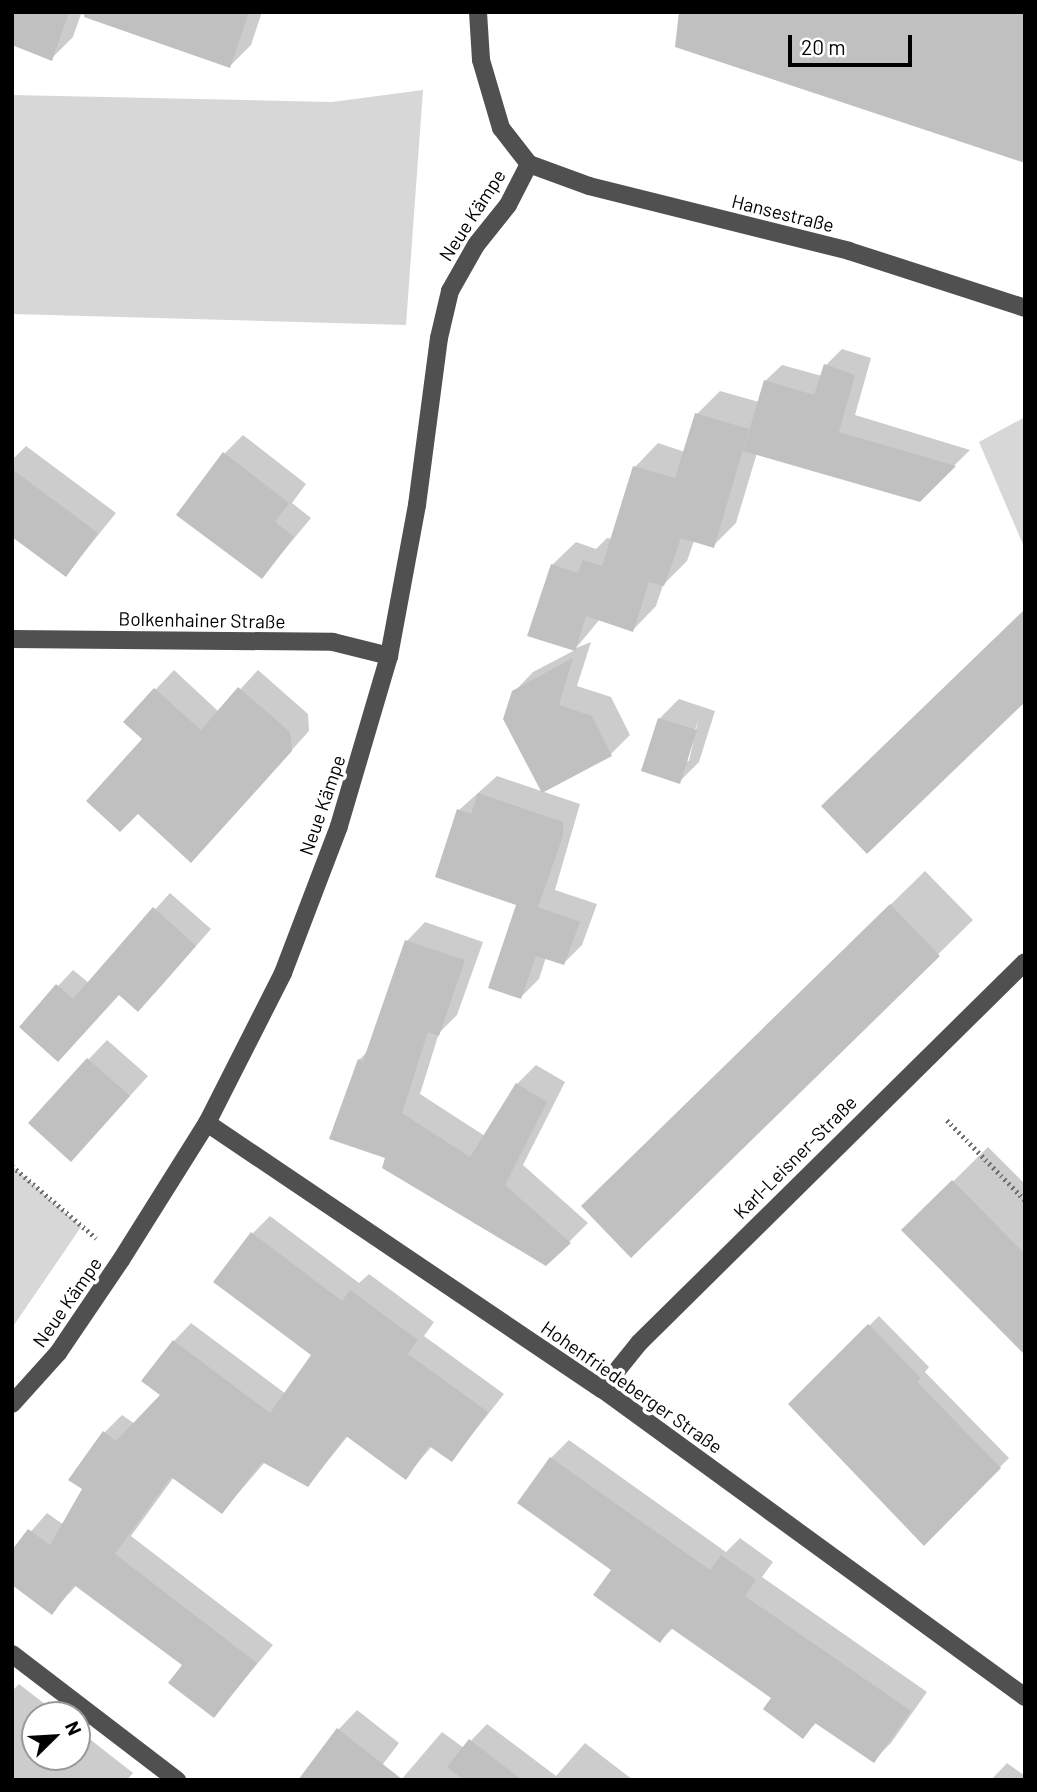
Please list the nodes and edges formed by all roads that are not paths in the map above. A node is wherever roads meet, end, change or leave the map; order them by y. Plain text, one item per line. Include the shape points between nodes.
1 (478, 12) edge
2 (529, 164) junction
3 (1025, 308) edge
4 (12, 639) edge
5 (389, 656) junction
6 (1025, 962) edge
7 (206, 1123) junction
8 (602, 1389) junction
9 (12, 1404) edge
10 (12, 1654) edge
11 (1025, 1697) edge
12 (177, 1780) edge

1 - 2 street via 481,60 502,128
2 - 3 street, Hansestraße via 589,186 849,251
2 - 5 street, Neue Kämpe via 508,205 476,244 450,291
4 - 5 street, Bolkenhainer Straße via 333,642
5 - 7 street, Neue Kämpe via 339,826 283,973
6 - 8 street, Karl-Leisner-Straße via 649,1333
7 - 8 street, Hohenfriedeberger Straße
7 - 9 street, Neue Kämpe via 58,1353
8 - 11 street, Hohenfriedeberger Straße
10 - 12 street

